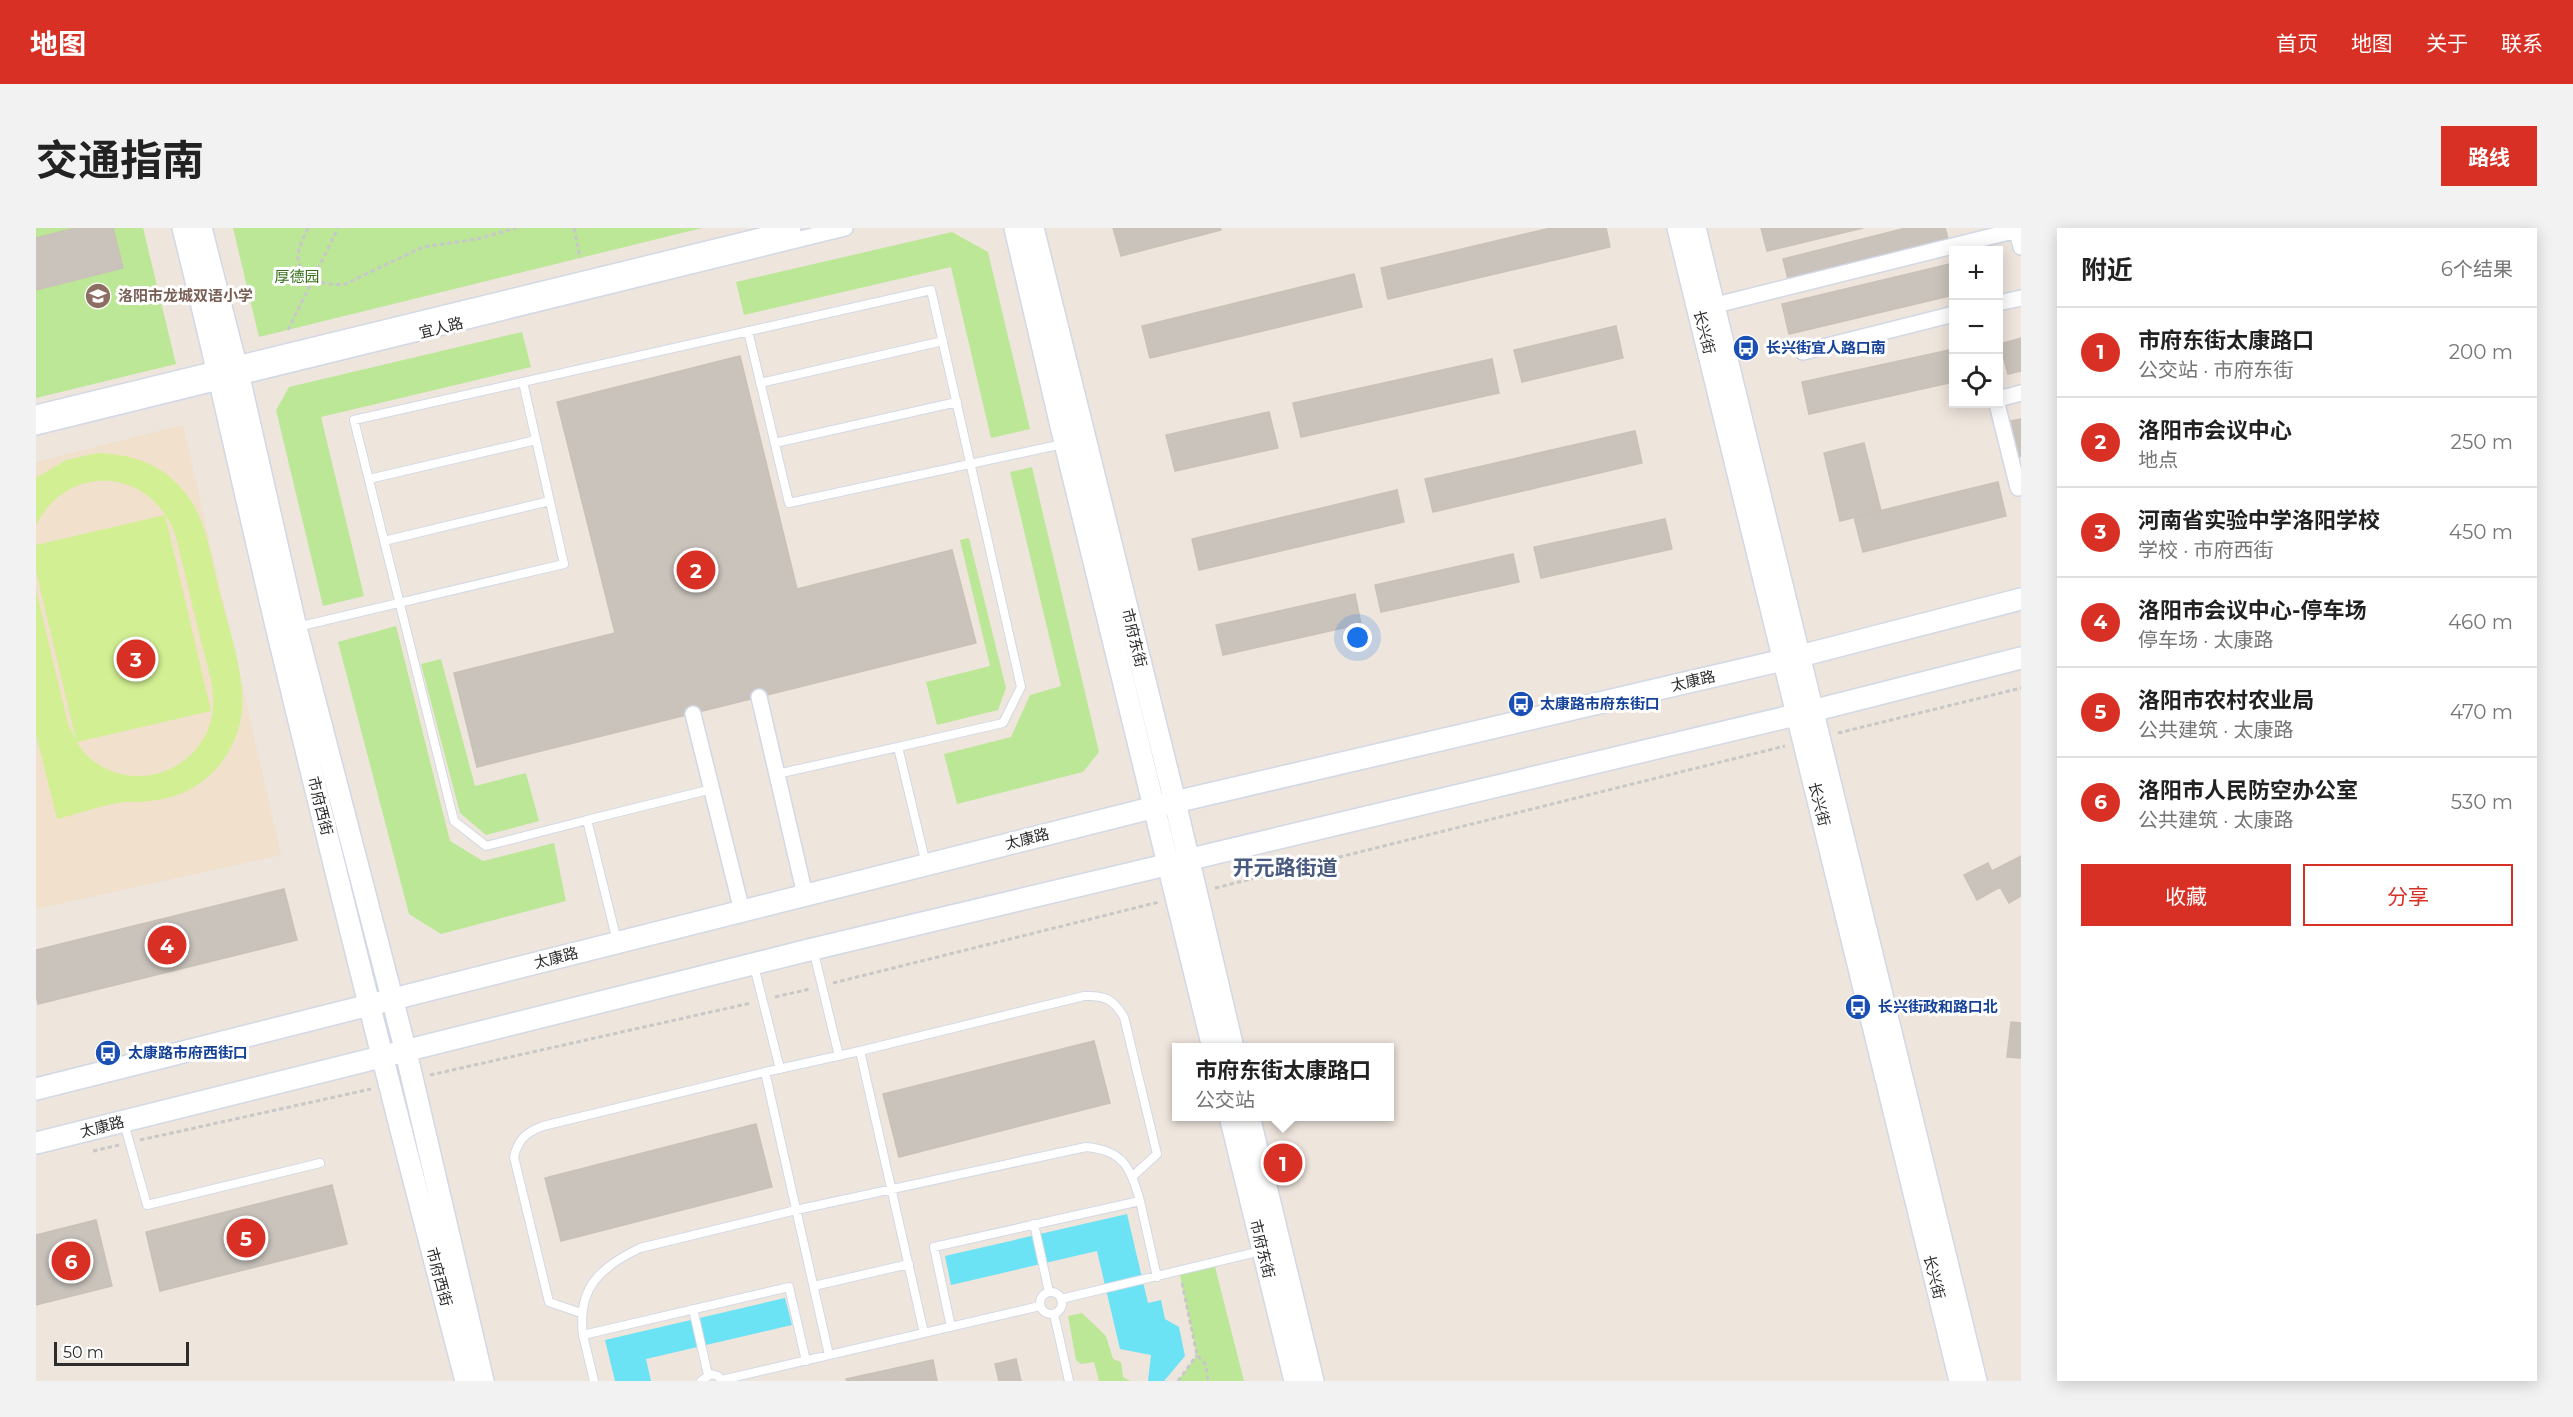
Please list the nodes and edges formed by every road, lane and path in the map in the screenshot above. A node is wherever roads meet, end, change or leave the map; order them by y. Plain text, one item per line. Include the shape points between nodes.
1 (183, 228) edge
2 (201, 228) edge
3 (308, 228) edge
4 (338, 228) edge
5 (516, 228) edge
6 (574, 228) edge
7 (793, 228) edge
8 (845, 228) edge
9 (1015, 228) edge
10 (1033, 228) edge
11 (1678, 228) edge
12 (1695, 228) edge
13 (2017, 229) edge
14 (2021, 247) edge
15 (580, 258) dead end
16 (313, 278) junction
17 (2021, 298) edge
18 (2003, 302) edge
19 (1711, 307) junction
20 (1949, 315) edge
21 (288, 330) dead end
22 (748, 331) junction
23 (943, 341) junction
24 (1803, 352) dead end
25 (229, 373) junction
26 (523, 382) junction
27 (760, 383) junction
28 (2021, 393) edge
29 (2003, 398) edge
30 (957, 402) junction
31 (1998, 408) edge
32 (36, 413) edge
33 (36, 427) edge
34 (536, 440) junction
35 (1074, 441) junction
36 (775, 443) junction
37 (971, 463) junction
38 (369, 479) junction
39 (2021, 487) edge
40 (550, 501) junction
41 (384, 541) junction
42 (2021, 598) edge
43 (400, 603) junction
44 (287, 630) junction
45 (1792, 658) junction
46 (2021, 658) edge
47 (2021, 688) edge
48 (759, 697) dead end
49 (1806, 713) junction
50 (693, 714) dead end
51 (1812, 740) junction
52 (898, 747) junction
53 (777, 774) junction
54 (712, 789) junction
55 (1175, 802) junction
56 (1154, 807) junction
57 (587, 820) junction
58 (1178, 861) junction
59 (926, 864) junction
60 (805, 895) junction
61 (1186, 895) junction
62 (742, 911) junction
63 (617, 943) junction
64 (813, 950) junction
65 (754, 964) junction
66 (822, 986) junction
67 (392, 1000) junction
68 (763, 1000) junction
69 (369, 1006) junction
70 (1212, 1043) edge
71 (1232, 1043) edge
72 (860, 1051) junction
73 (406, 1053) junction
74 (838, 1056) junction
75 (382, 1058) junction
76 (780, 1069) junction
77 (765, 1072) junction
78 (412, 1079) junction
79 (389, 1085) junction
80 (36, 1089) edge
81 (124, 1121) junction
82 (1232, 1121) edge
83 (1250, 1121) edge
84 (36, 1143) edge
85 (130, 1143) junction
86 (85, 1152) dead end
87 (320, 1163) dead end
88 (1133, 1176) junction
89 (891, 1189) junction
90 (1140, 1201) junction
91 (796, 1210) junction
92 (1035, 1229) junction
93 (1271, 1249) junction
94 (909, 1263) junction
95 (1179, 1271) junction
96 (1157, 1277) junction
97 (814, 1286) junction
98 (1049, 1292) junction
99 (1061, 1299) junction
100 (1040, 1306) junction
101 (581, 1313) junction
102 (694, 1313) junction
103 (1054, 1314) junction
104 (951, 1327) junction
105 (924, 1333) junction
106 (583, 1335) junction
107 (829, 1355) junction
108 (1197, 1355) junction
109 (806, 1361) junction
110 (708, 1375) junction
111 (466, 1381) edge
112 (483, 1381) edge
113 (594, 1381) edge
114 (701, 1381) edge
115 (722, 1381) edge
116 (1069, 1381) edge
117 (1178, 1381) edge
118 (1208, 1381) edge
119 (1295, 1381) edge
120 (1313, 1381) edge
121 (1960, 1381) edge
122 (1976, 1381) edge

1 - 25 main road, 市府西街
2 - 25 main road, 市府西街
3 - 16 path via 298,257 302,270
4 - 16 path
5 - 16 path via 423,247 345,284 324,284
6 - 15 path
7 - 25 street, 宜人路
8 - 25 street, 宜人路
9 - 35 main road, 市府东街
10 - 35 main road, 市府东街
11 - 45 main road, 长兴街
12 - 19 main road, 长兴街
13 - 14 street
13 - 19 street
16 - 21 path
17 - 18 street
19 - 45 main road, 长兴街
20 - 24 street
22 - 23 lane via 932,290
22 - 26 lane
22 - 27 lane
23 - 27 lane
23 - 30 lane
25 - 32 street, 宜人路
25 - 33 street, 宜人路
25 - 44 main road, 市府西街
26 - 34 lane
26 - 38 lane via 354,420
27 - 36 lane
28 - 29 street
30 - 36 lane
30 - 37 lane
31 - 39 street via 2018,488
34 - 38 lane
34 - 40 lane
35 - 37 lane
35 - 55 main road, 市府东街
35 - 56 main road, 市府东街
36 - 37 lane via 789,503
37 - 52 lane via 1021,687 1003,723
38 - 41 lane
40 - 41 lane
40 - 43 lane via 564,564
41 - 43 lane
42 - 45 main road, 太康路
43 - 44 lane
43 - 57 lane via 454,821 486,846
44 - 67 main road, 市府西街
44 - 69 main road, 市府西街
45 - 49 main road, 长兴街
45 - 55 main road, 太康路
46 - 49 main road, 太康路
47 - 51 path
48 - 53 street
49 - 51 main road, 长兴街
49 - 58 main road, 太康路
50 - 54 street
51 - 61 path
51 - 121 main road, 长兴街
51 - 122 main road, 长兴街
52 - 53 lane
52 - 59 lane
53 - 60 street
54 - 57 lane
54 - 62 street
55 - 56 main road, 太康路
55 - 58 main road, 市府东街
56 - 58 main road, 市府东街
56 - 59 main road, 太康路
57 - 63 lane
58 - 61 main road, 市府东街
58 - 64 main road, 太康路
59 - 60 main road, 太康路
60 - 62 main road, 太康路
61 - 66 path
61 - 70 main road, 市府东街
61 - 71 main road, 市府东街
62 - 63 main road, 太康路
63 - 67 main road, 太康路
64 - 65 main road, 太康路
64 - 66 lane
65 - 68 lane
65 - 73 main road, 太康路
66 - 68 path
66 - 74 lane
67 - 69 main road, 太康路
67 - 73 main road, 市府西街
68 - 76 lane
68 - 78 path
69 - 75 main road, 市府西街
69 - 80 main road, 太康路
72 - 74 lane
72 - 88 lane via 1101,995 1114,1002 1124,1017 1157,1154
72 - 89 lane
73 - 75 main road, 太康路
73 - 78 main road, 市府西街
74 - 76 lane
75 - 79 main road, 市府西街
75 - 81 main road, 太康路
76 - 77 lane
77 - 91 lane
77 - 101 lane via 543,1126 528,1132 517,1145 514,1157 549,1302
78 - 112 main road, 市府西街
79 - 85 path
79 - 111 main road, 市府西街
81 - 84 main road, 太康路
81 - 85 lane
82 - 93 main road, 市府东街
83 - 93 main road, 市府东街
85 - 86 path
85 - 87 lane via 147,1205
88 - 89 lane via 1119,1157 1103,1148 1086,1147
88 - 90 lane
89 - 91 lane
89 - 94 lane
90 - 92 lane
90 - 96 lane
91 - 97 lane
91 - 101 lane via 640,1248 596,1278
92 - 98 lane
92 - 104 lane via 934,1246
93 - 95 lane
93 - 119 main road, 市府东街
93 - 120 main road, 市府东街
94 - 97 lane
94 - 105 lane
95 - 96 lane
95 - 108 path
96 - 99 lane
97 - 107 lane
98 - 99 lane
98 - 100 lane via 1042,1295
99 - 103 lane via 1060,1309
100 - 103 lane via 1047,1314
100 - 104 lane
101 - 106 lane
102 - 106 lane
102 - 109 lane via 789,1287
102 - 110 lane
103 - 116 lane
104 - 105 lane
105 - 107 lane
106 - 113 lane
107 - 109 lane
108 - 117 path
108 - 118 path via 1206,1365
109 - 115 lane
110 - 114 lane
110 - 115 lane via 715,1374

